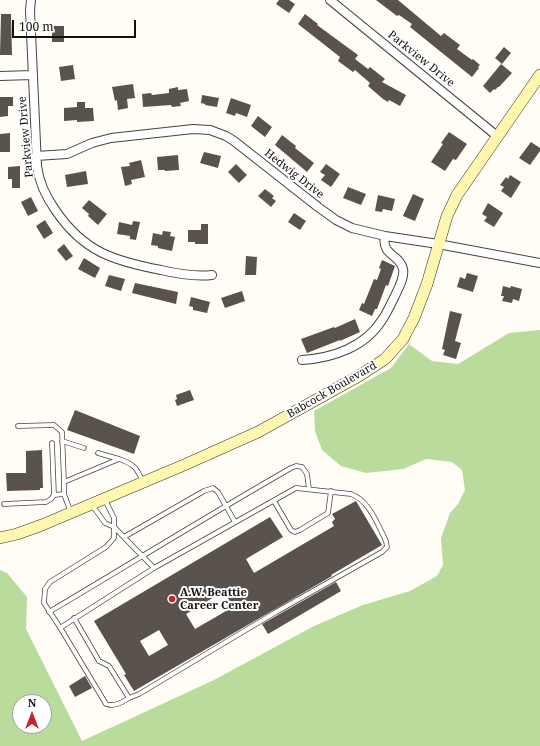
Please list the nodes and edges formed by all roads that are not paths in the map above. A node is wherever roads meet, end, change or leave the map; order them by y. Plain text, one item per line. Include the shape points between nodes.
1 (31, 0) edge
2 (330, 0) edge
3 (32, 75) junction
4 (540, 75) edge
5 (0, 76) edge
6 (497, 136) junction
7 (36, 156) junction
8 (385, 236) junction
9 (438, 244) junction
10 (540, 263) edge
11 (212, 275) dead end
12 (302, 360) dead end
13 (18, 426) dead end
14 (62, 441) junction
15 (52, 443) dead end
16 (84, 448) dead end
17 (98, 452) dead end
18 (119, 459) junction
19 (64, 482) junction
20 (143, 483) junction
21 (309, 489) junction
22 (331, 491) junction
23 (64, 494) junction
24 (54, 495) junction
25 (105, 499) junction
26 (274, 501) junction
27 (4, 504) dead end
28 (92, 504) junction
29 (226, 505) junction
30 (71, 513) junction
31 (235, 522) junction
32 (114, 527) junction
33 (124, 537) junction
34 (0, 538) edge
35 (143, 556) junction
36 (154, 568) junction
37 (49, 612) junction
38 (74, 618) junction
39 (60, 628) junction
40 (129, 698) junction

1 - 3 street, Parkview Drive
2 - 6 street, Parkview Drive
3 - 5 street
3 - 7 street, Parkview Drive
4 - 6 main road, Babcock Boulevard
6 - 9 main road, Babcock Boulevard via 457,195
7 - 8 street, Hedwig Drive via 67,154 111,138 193,129 210,130 234,141 336,220 352,228
7 - 11 street, Parkview Drive via 38,176 53,206 68,228 96,250 120,261 148,268 193,276
8 - 9 street, Hedwig Drive
8 - 12 street via 385,248 400,262 403,273 396,294 382,321 366,339 344,351 330,357
9 - 10 street, Hedwig Drive
9 - 20 main road, Babcock Boulevard via 411,325 385,360 258,432
13 - 14 lane via 54,425 62,432
14 - 16 lane
14 - 19 lane
15 - 24 lane
17 - 18 lane
18 - 19 lane
18 - 20 lane via 137,469
19 - 23 lane
20 - 25 main road, Babcock Boulevard
21 - 22 lane
21 - 26 lane via 296,488
21 - 29 lane via 307,474 302,467 296,466
22 - 26 lane via 328,513 295,532 291,530
22 - 40 lane via 359,496 367,505 386,541 387,546 382,552
23 - 24 lane
23 - 30 lane
24 - 27 lane via 46,502
25 - 28 main road, Babcock Boulevard
25 - 32 lane via 114,518
26 - 31 lane
28 - 30 main road, Babcock Boulevard
28 - 32 lane via 105,522
29 - 31 lane
29 - 33 lane via 213,488
29 - 35 lane
30 - 34 main road, Babcock Boulevard
31 - 36 lane
32 - 33 lane
32 - 37 lane via 114,538 106,547 50,582 44,595 44,603
33 - 35 lane
35 - 36 lane
35 - 37 lane
36 - 38 lane
37 - 39 lane
38 - 39 lane
38 - 40 lane via 99,661 109,666
39 - 40 lane via 106,704 111,706

